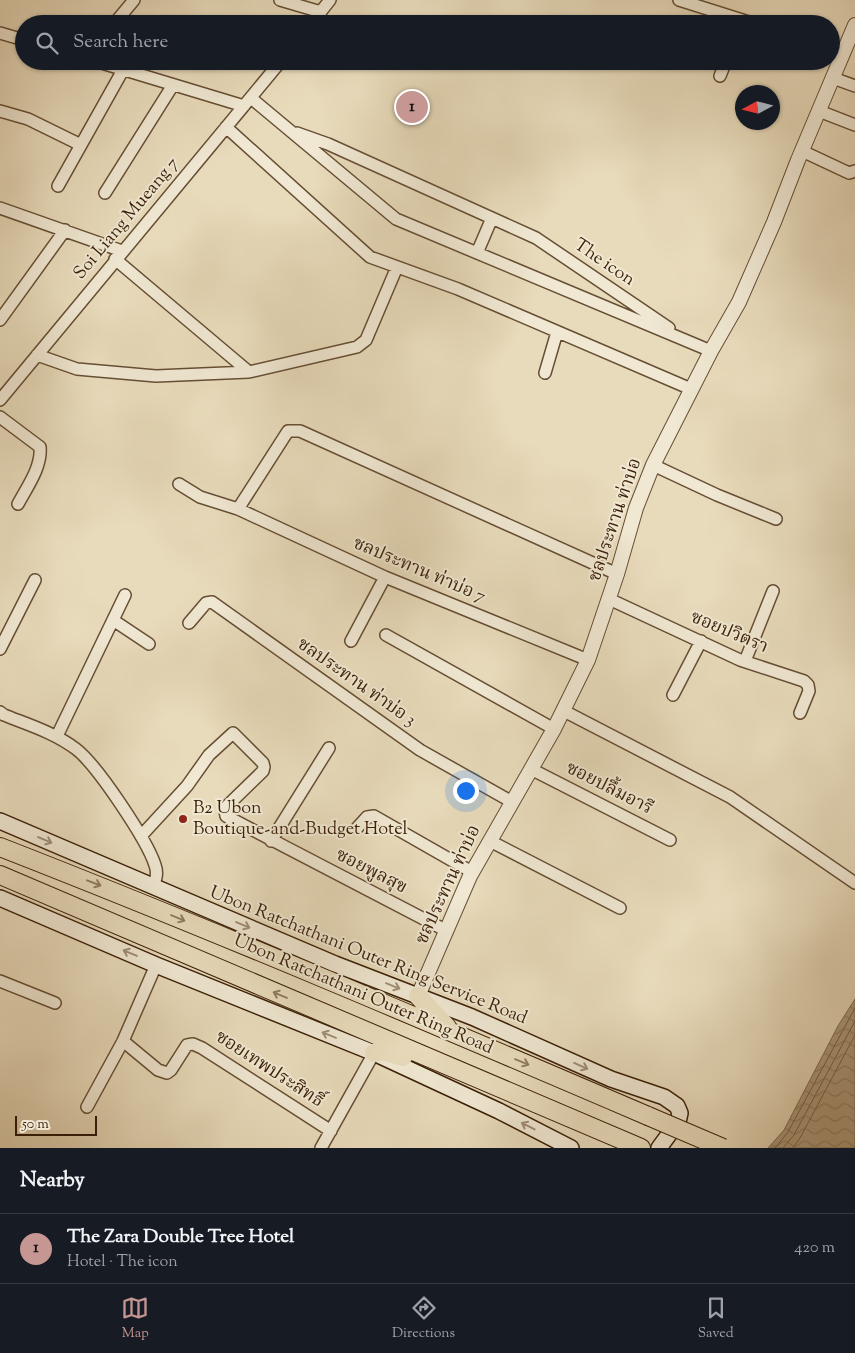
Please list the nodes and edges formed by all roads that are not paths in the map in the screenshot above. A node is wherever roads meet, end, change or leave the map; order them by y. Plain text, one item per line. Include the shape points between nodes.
1 (134, 0) edge
2 (280, 0) edge
3 (330, 0) edge
4 (679, 0) edge
5 (320, 12) junction
6 (122, 15) edge
7 (318, 15) edge
8 (722, 15) edge
9 (855, 25) edge
10 (0, 33) edge
11 (15, 37) edge
12 (840, 44) edge
13 (123, 70) joint
14 (274, 70) edge
15 (722, 70) edge
16 (833, 70) edge
17 (720, 76) dead end
18 (832, 78) junction
19 (173, 85) junction
20 (855, 86) edge
21 (248, 102) junction
22 (0, 111) edge
23 (819, 111) junction
24 (855, 125) edge
25 (226, 127) junction
26 (290, 130) junction
27 (81, 145) junction
28 (802, 150) junction
29 (855, 171) edge
30 (58, 186) dead end
31 (105, 192) dead end
32 (0, 208) edge
33 (492, 218) junction
34 (65, 230) junction
35 (477, 253) junction
36 (119, 255) junction
37 (397, 267) junction
38 (0, 320) edge
39 (557, 332) junction
40 (691, 343) junction
41 (711, 351) junction
42 (37, 355) junction
43 (249, 372) junction
44 (545, 373) dead end
45 (691, 390) junction
46 (0, 400) edge
47 (0, 417) edge
48 (653, 465) junction
49 (178, 484) dead end
50 (18, 504) dead end
51 (238, 509) junction
52 (776, 519) dead end
53 (617, 574) junction
54 (384, 576) junction
55 (35, 580) dead end
56 (773, 591) dead end
57 (125, 595) dead end
58 (609, 599) junction
59 (113, 620) junction
60 (189, 623) dead end
61 (386, 635) dead end
62 (351, 641) dead end
63 (701, 641) junction
64 (149, 644) dead end
65 (0, 649) edge
66 (588, 660) junction
67 (745, 661) junction
68 (673, 695) dead end
69 (564, 711) junction
70 (0, 712) edge
71 (800, 713) dead end
72 (554, 730) junction
73 (57, 736) junction
74 (329, 748) dead end
75 (532, 768) junction
76 (512, 802) junction
77 (0, 821) edge
78 (357, 828) dead end
79 (141, 836) junction
80 (670, 840) dead end
81 (271, 841) junction
82 (490, 841) junction
83 (0, 847) edge
84 (472, 872) junction
85 (0, 875) edge
86 (855, 882) edge
87 (153, 887) junction
88 (0, 898) edge
89 (620, 908) dead end
90 (447, 931) junction
91 (156, 965) junction
92 (0, 981) edge
93 (418, 996) junction
94 (55, 1003) dead end
95 (452, 1032) junction
96 (123, 1040) junction
97 (374, 1053) junction
98 (438, 1062) junction
99 (86, 1107) dead end
100 (331, 1131) junction
101 (635, 1146) edge
102 (321, 1148) edge
103 (571, 1148) edge
104 (659, 1148) edge
105 (723, 1148) edge

1 - 6 street
2 - 5 street
3 - 5 street
4 - 8 street
5 - 7 street
9 - 12 street, ชลประทาน ท่าบ่อ
10 - 11 street
13 - 19 street
13 - 27 street
14 - 21 street, Soi Liang Mueang 7
15 - 17 street
16 - 18 street, ชลประทาน ท่าบ่อ
18 - 20 street
18 - 23 street, ชลประทาน ท่าบ่อ
19 - 21 street
19 - 31 street
21 - 25 street, Soi Liang Mueang 7
21 - 26 street, The icon
22 - 27 street via 28,119
23 - 24 street
23 - 28 street, ชลประทาน ท่าบ่อ
25 - 36 street, Soi Liang Mueang 7
25 - 37 street via 370,257
26 - 33 street, The icon
26 - 35 street, The icon via 396,219
27 - 30 street
28 - 29 street via 849,173
28 - 41 street, ชลประทาน ท่าบ่อ via 739,302
32 - 34 street
33 - 35 street
33 - 40 street, The icon via 536,238
34 - 36 street
34 - 38 street
35 - 40 street, The icon
36 - 42 street, Soi Liang Mueang 7
36 - 43 street
37 - 39 street via 458,289
37 - 43 street via 362,344
39 - 44 street
39 - 45 street
40 - 41 street, The icon
41 - 45 street, ชลประทาน ท่าบ่อ
42 - 43 street via 77,369 146,375
42 - 46 street, Soi Liang Mueang 7
45 - 48 street, ชลประทาน ท่าบ่อ
47 - 50 street via 40,447 38,464
48 - 52 street
48 - 53 street, ชลประทาน ท่าบ่อ via 636,508
49 - 51 street, ชลประทาน ท่าบ่อ 7 via 200,497
51 - 53 street via 288,431 300,432
51 - 54 street, ชลประทาน ท่าบ่อ 7
53 - 58 street, ชลประทาน ท่าบ่อ
54 - 62 street
54 - 66 street, ชลประทาน ท่าบ่อ 7
55 - 65 street
56 - 67 street
57 - 59 street
58 - 63 street, ซอยปวิตรา
58 - 66 street, ชลประทาน ท่าบ่อ
59 - 64 street
59 - 73 street
60 - 76 street, ชลประทาน ท่าบ่อ 3 via 206,603 212,602 420,750
61 - 72 street
63 - 67 street, ซอยปวิตรา
63 - 68 street
66 - 69 street, ชลประทาน ท่าบ่อ
67 - 71 street, ซอยปวิตรา via 804,681 809,691
69 - 72 street, ชลประทาน ท่าบ่อ
69 - 86 street via 730,797
70 - 73 street
72 - 75 street, ชลประทาน ท่าบ่อ
73 - 79 street via 77,750 97,772
74 - 81 street
75 - 76 street, ชลประทาน ท่าบ่อ
75 - 80 street, ซอยปลื้มอารี
76 - 82 street, ชลประทาน ท่าบ่อ
77 -> 87 main road, Ubon Ratchathani Outer Ring Service Road
78 - 84 street via 366,817 374,816
79 - 81 street, ซอยพูลสุข via 187,786 209,754 233,733 264,767 226,807 226,816
79 - 87 street via 156,867 157,878
81 - 90 street, ซอยพูลสุข
82 - 84 street, ชลประทาน ท่าบ่อ
82 - 89 street
83 -> 95 highway, Ubon Ratchathani Outer Ring Road via 134,899
84 - 90 street, ชลประทาน ท่าบ่อ
98 -> 85 highway, Ubon Ratchathani Outer Ring Road
87 -> 93 main road, Ubon Ratchathani Outer Ring Service Road
91 -> 88 main road
90 - 93 street, ชลประทาน ท่าบ่อ
91 - 96 street
97 -> 91 main road
92 - 94 street
93 - 95 highway
93 -> 104 main road, Ubon Ratchathani Outer Ring Service Road via 611,1079 664,1096 677,1106 680,1113 678,1122
95 -> 105 highway, Ubon Ratchathani Outer Ring Road, bridge
96 - 99 street
96 - 100 street, ซอยเทพประสิทธิ์ via 158,1070 167,1073 186,1045 193,1044
97 - 98 highway via 382,1051 417,1062
97 - 100 street
103 -> 97 main road
98 - 101 highway, Ubon Ratchathani Outer Ring Road
100 - 102 street

